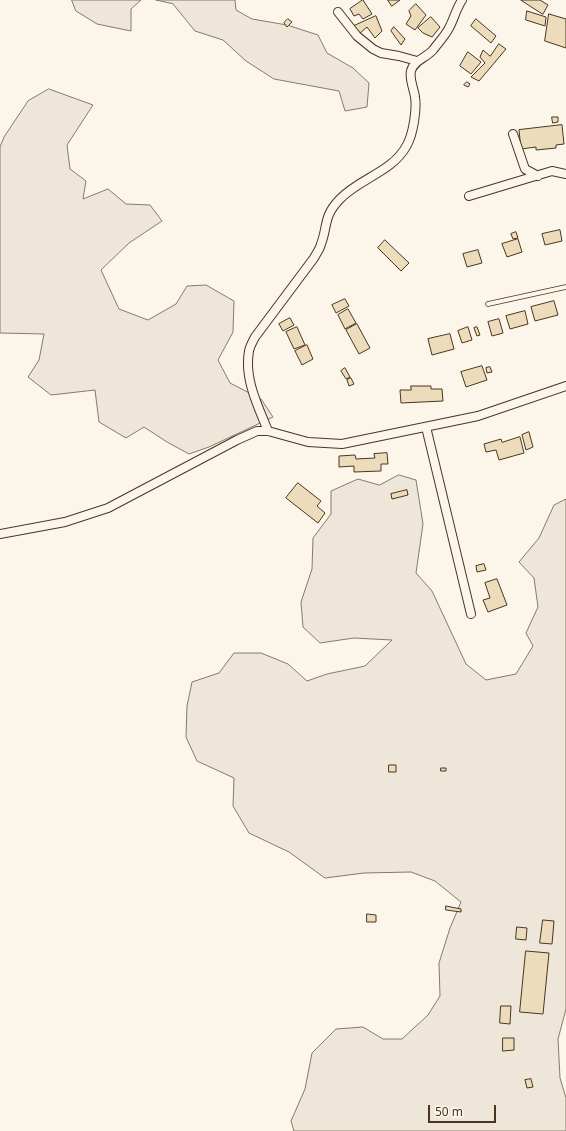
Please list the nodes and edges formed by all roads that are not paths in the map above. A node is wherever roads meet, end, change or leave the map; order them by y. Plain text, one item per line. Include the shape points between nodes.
1 (462, 0) edge
2 (338, 12) dead end
3 (417, 62) junction
4 (513, 134) dead end
5 (566, 174) edge
6 (538, 176) junction
7 (469, 196) dead end
8 (566, 287) edge
9 (488, 304) dead end
10 (566, 386) edge
11 (426, 426) junction
12 (268, 431) junction
13 (0, 534) edge
14 (471, 614) dead end

1 - 3 street via 449,29 431,52
2 - 3 street via 357,36 373,49
3 - 12 street via 411,74 415,109 410,140 406,148 386,169 350,190 331,209 321,245 314,258 262,327 249,350 248,371 252,389
4 - 6 street via 525,169
5 - 6 street via 552,171
6 - 7 street
8 - 9 lane
10 - 11 street via 478,416
11 - 12 street via 342,444 308,442
11 - 14 street
12 - 13 street via 257,431 237,440 108,508 66,522

